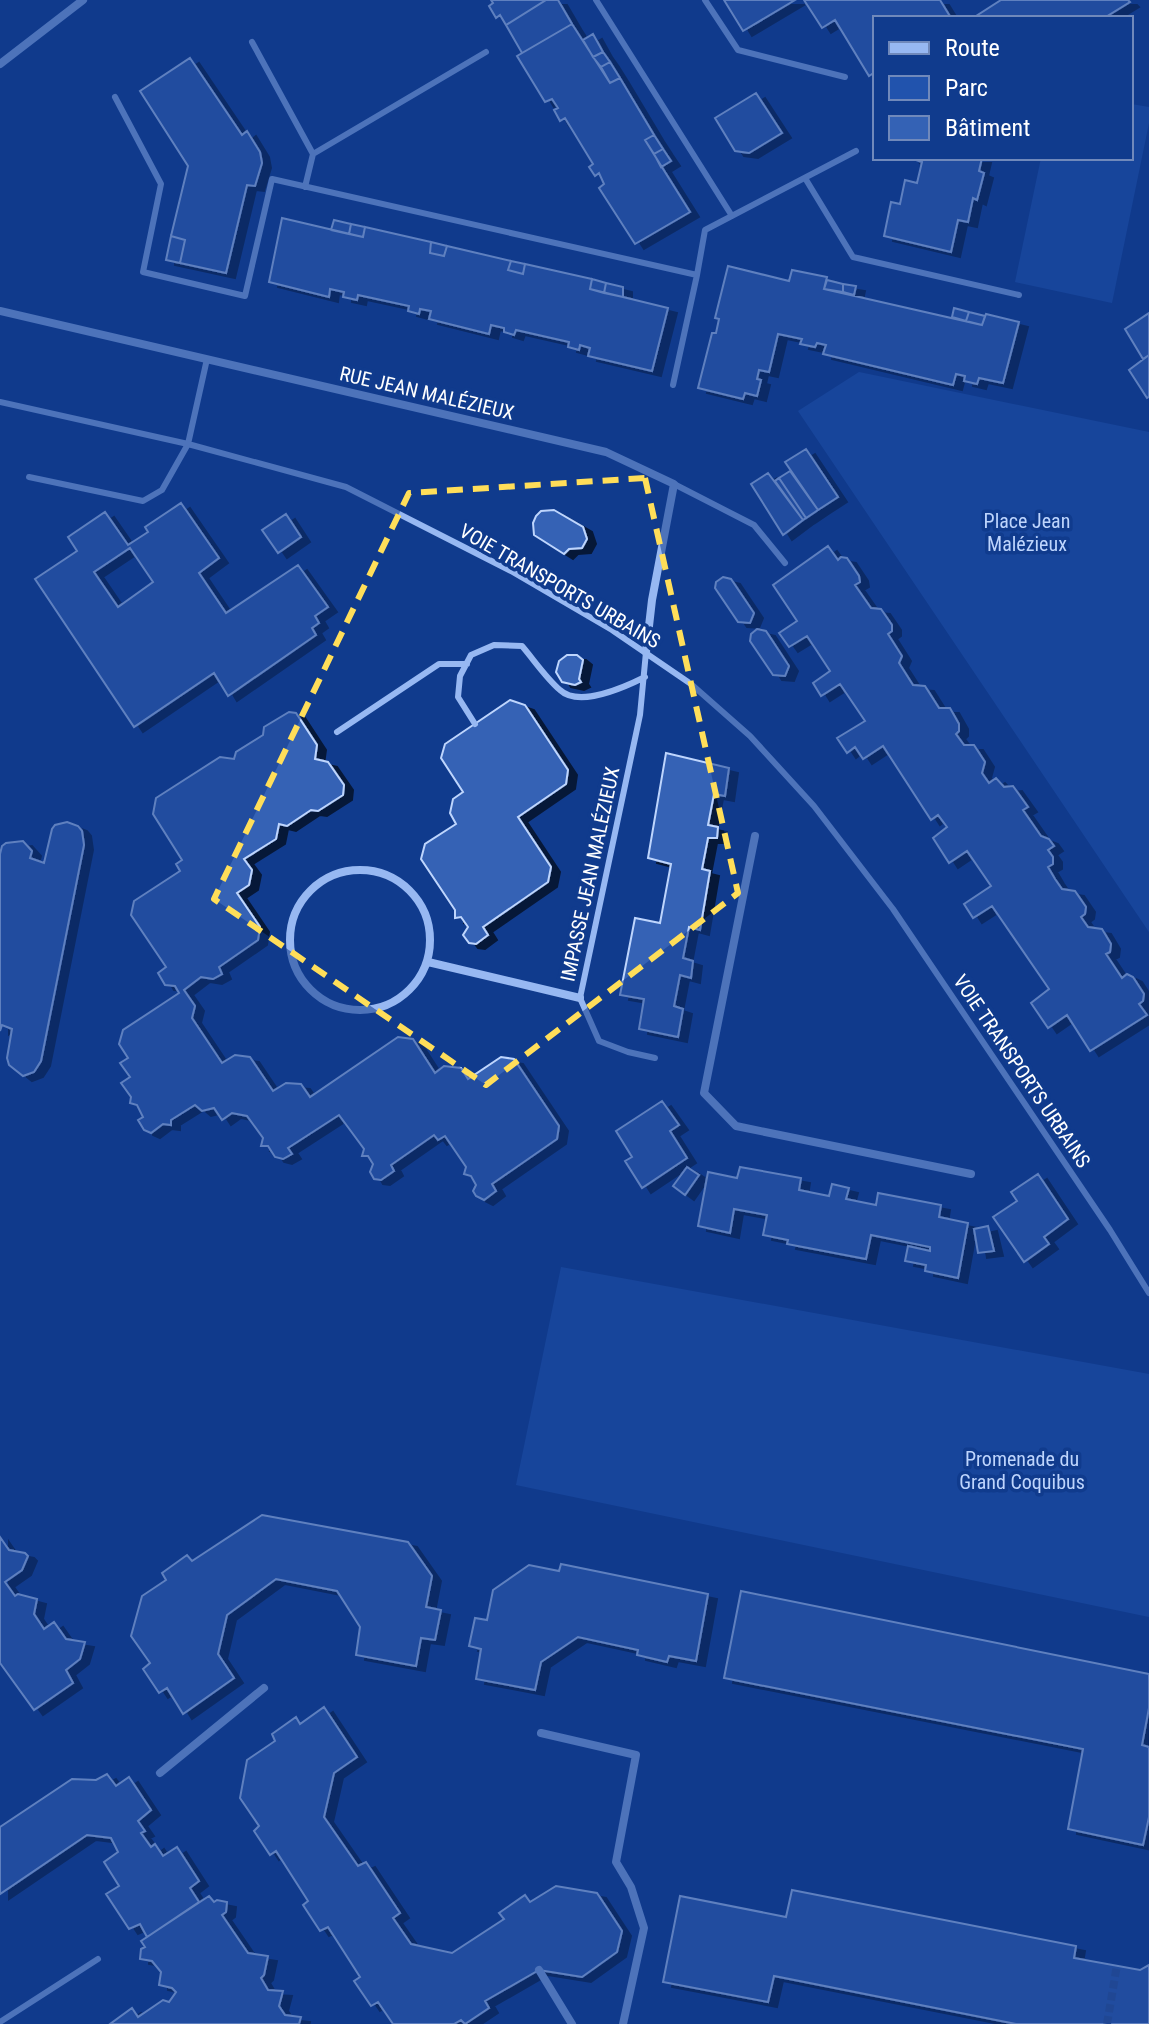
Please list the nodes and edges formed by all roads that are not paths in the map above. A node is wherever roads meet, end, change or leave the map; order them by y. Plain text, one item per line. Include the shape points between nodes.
1 (83, 0) edge
2 (596, 0) edge
3 (705, 0) edge
4 (252, 42) dead end
5 (486, 52) dead end
6 (0, 64) edge
7 (845, 77) dead end
8 (115, 97) dead end
9 (856, 151) dead end
10 (313, 154) junction
11 (805, 178) junction
12 (305, 187) junction
13 (732, 216) junction
14 (697, 275) junction
15 (1019, 295) dead end
16 (0, 311) edge
17 (207, 359) junction
18 (673, 385) dead end
19 (0, 402) edge
20 (188, 444) junction
21 (29, 477) dead end
22 (674, 484) junction
23 (785, 563) dead end
24 (646, 652) junction
25 (467, 664) junction
26 (645, 677) junction
27 (475, 724) dead end
28 (337, 732) dead end
29 (755, 836) dead end
30 (428, 962) junction
31 (580, 998) junction
32 (655, 1058) dead end
33 (971, 1174) dead end
34 (1149, 1293) edge
35 (264, 1688) dead end
36 (541, 1733) dead end
37 (160, 1773) dead end
38 (98, 1959) dead end
39 (539, 1970) dead end
40 (0, 2022) edge
41 (572, 2024) edge
42 (623, 2024) edge

1 - 6 street
2 - 13 lane
3 - 7 lane via 738,50
4 - 10 lane
5 - 10 lane
8 - 12 lane via 161,184 143,272 245,296 272,179
9 - 11 lane
10 - 12 lane
11 - 13 lane
11 - 15 lane via 853,257
12 - 14 lane
13 - 14 lane via 705,230
14 - 18 lane
16 - 17 street, RUE JEAN MALÉZIEUX
17 - 20 lane
17 - 22 street, RUE JEAN MALÉZIEUX via 606,452
19 - 20 lane, VOIE TRANSPORTS URBAINS
20 - 21 lane via 162,490 143,501
20 - 24 lane, VOIE TRANSPORTS URBAINS via 346,487 511,571
22 - 23 lane via 754,525
22 - 24 street
24 - 26 lane, IMPASSE JEAN MALÉZIEUX
24 - 34 lane, VOIE TRANSPORTS URBAINS via 750,736 814,806 893,909
25 - 26 lane via 471,655 494,645 522,646 562,693 585,698
25 - 27 lane via 458,697
25 - 28 lane via 439,664
26 - 31 lane, IMPASSE JEAN MALÉZIEUX
29 - 33 street via 704,1093 736,1126
30 - 30 street via 399,1000 358,1011 323,1001 296,974 288,936 299,900 321,879 375,870 414,893 429,922
30 - 31 street
31 - 32 lane, IMPASSE JEAN MALÉZIEUX via 599,1041
35 - 37 street
36 - 42 street via 636,1755 616,1862 631,1887 644,1928
38 - 40 lane
39 - 41 street

